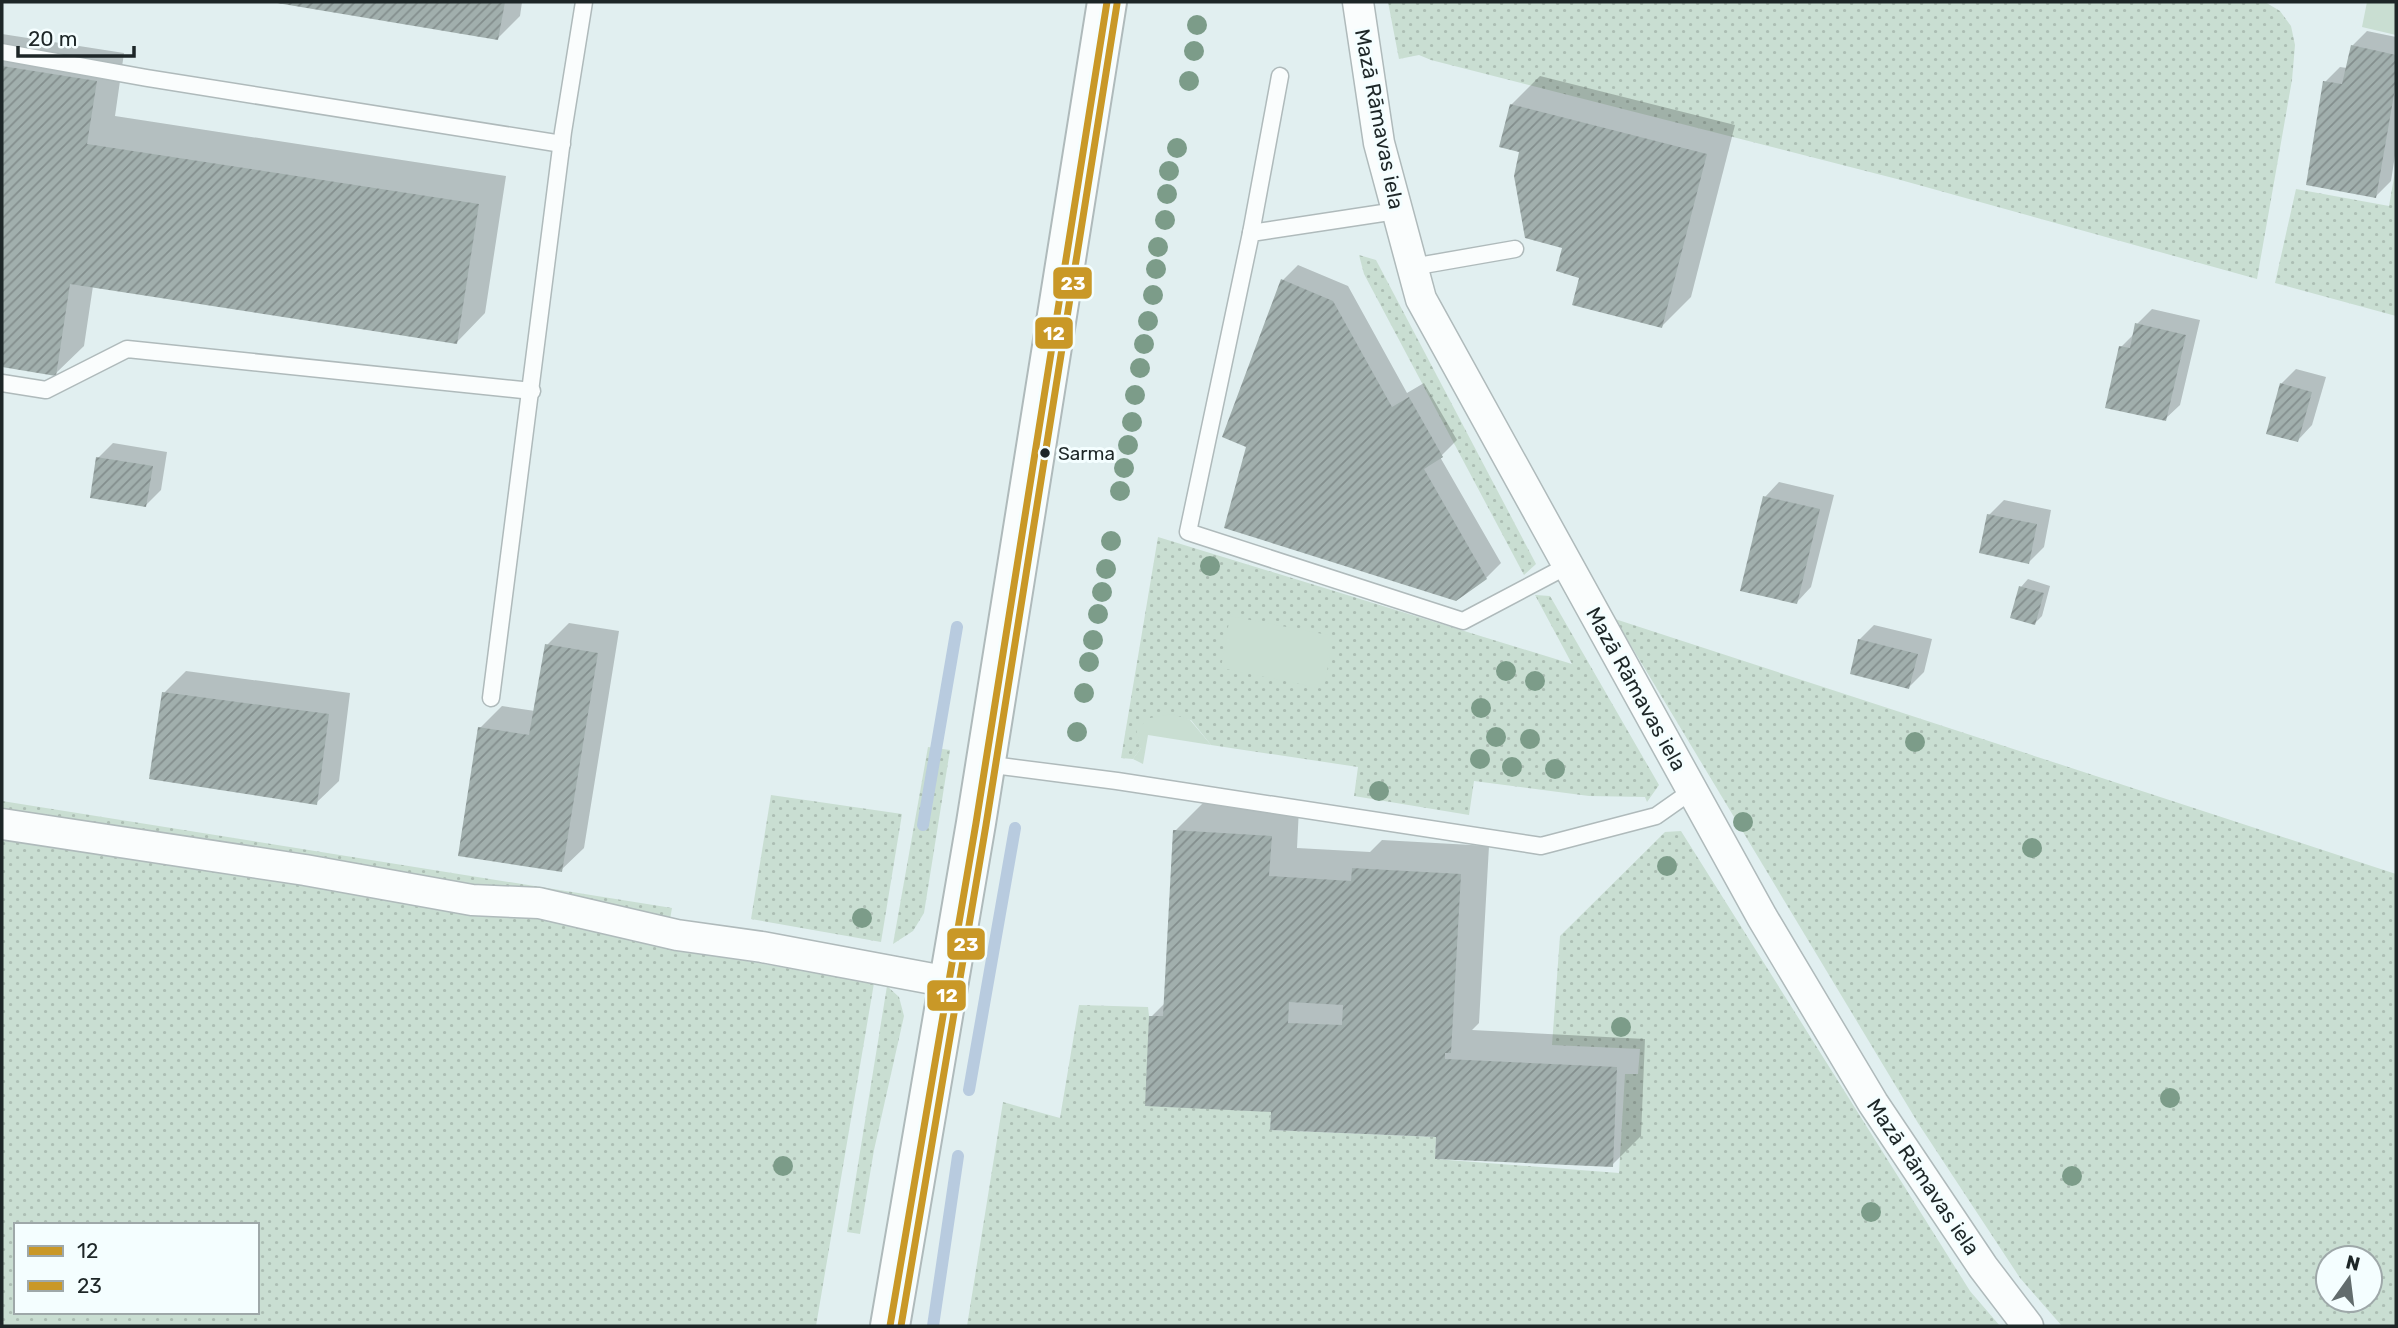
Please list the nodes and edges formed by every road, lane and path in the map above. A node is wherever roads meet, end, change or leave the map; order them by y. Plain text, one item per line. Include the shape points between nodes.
1 (584, 2) edge
2 (1107, 2) edge
3 (1358, 2) edge
4 (2, 52) edge
5 (1280, 76) dead end
6 (562, 144) junction
7 (1396, 211) junction
8 (1251, 233) junction
9 (1515, 249) dead end
10 (1412, 267) junction
11 (2, 383) edge
12 (531, 391) junction
13 (1567, 566) junction
14 (491, 698) dead end
15 (984, 764) junction
16 (1693, 790) junction
17 (2, 824) edge
18 (948, 982) junction
19 (890, 1326) edge
20 (2028, 1326) edge

1 - 6 lane
2 - 15 main road
3 - 7 street, Mazā Rāmavas iela via 1379,143
4 - 6 lane
5 - 8 lane
6 - 12 lane
7 - 8 lane
7 - 10 street, Mazā Rāmavas iela
8 - 13 lane via 1188,532 1463,621
9 - 10 lane
10 - 13 street, Mazā Rāmavas iela via 1421,299
11 - 12 lane via 46,390 127,349
12 - 14 lane
13 - 16 street, Mazā Rāmavas iela
15 - 16 lane via 1541,846 1656,816
15 - 18 main road
16 - 20 street, Mazā Rāmavas iela via 1873,1103
17 - 18 street via 472,900 539,903 677,935
18 - 19 main road

